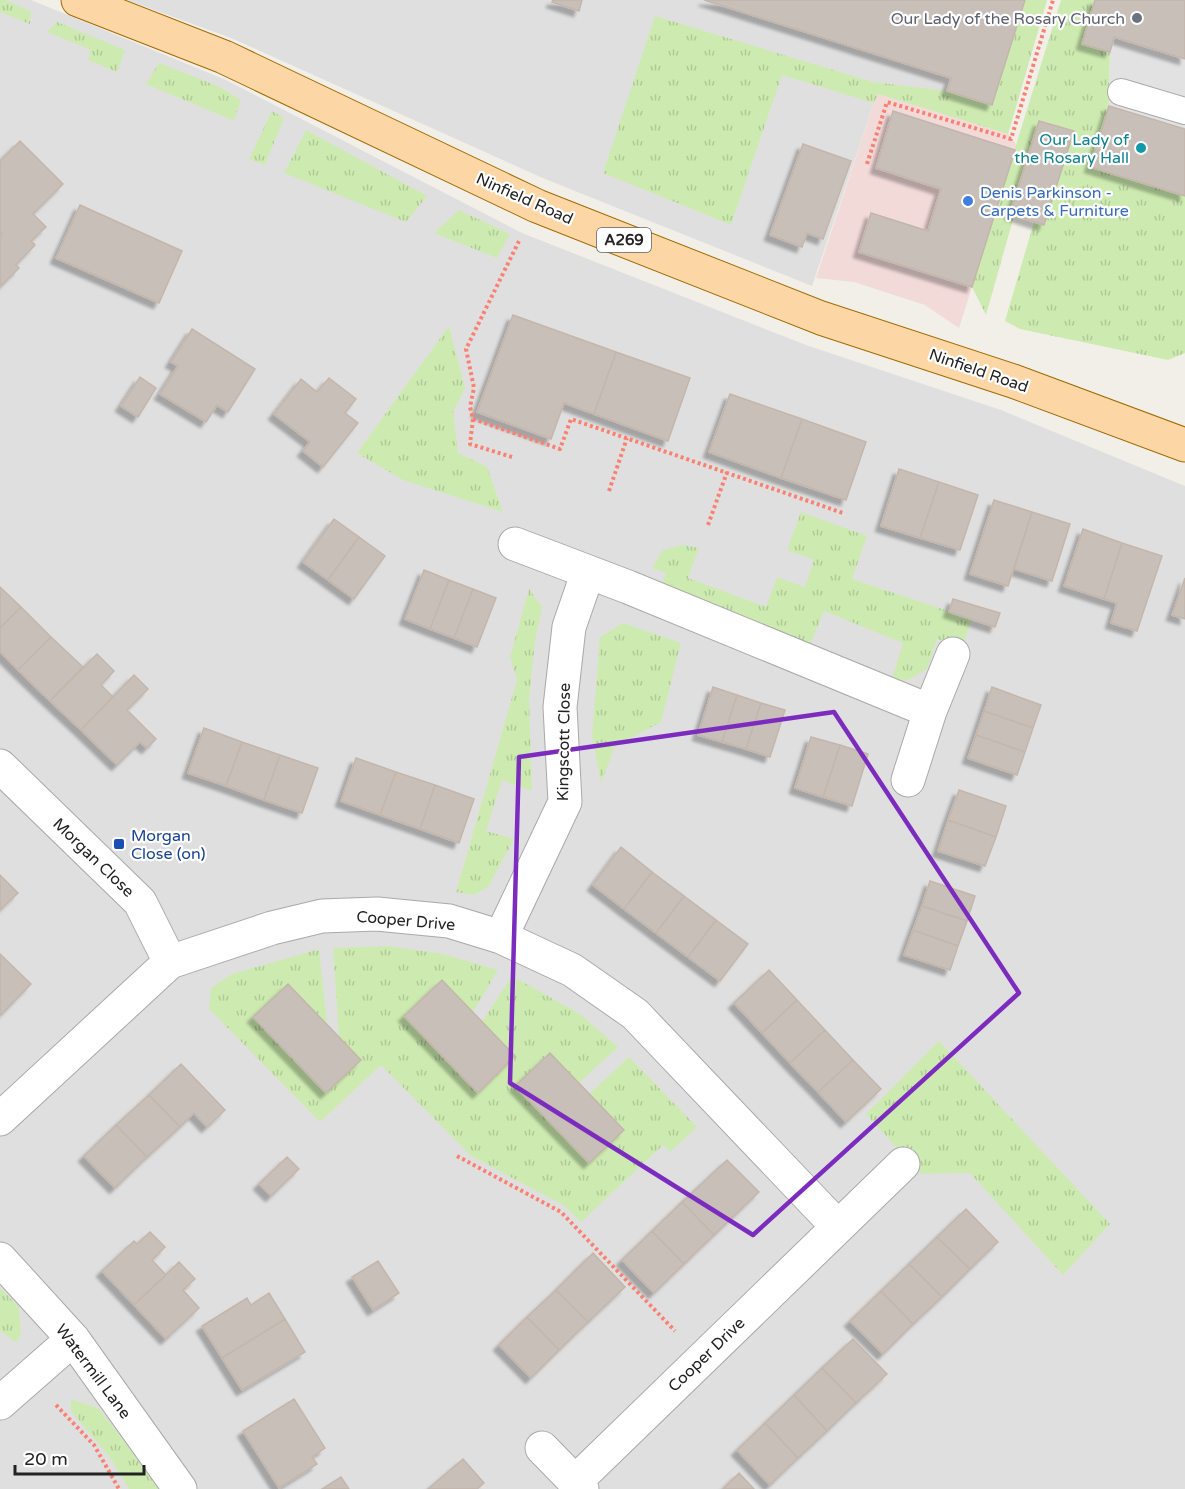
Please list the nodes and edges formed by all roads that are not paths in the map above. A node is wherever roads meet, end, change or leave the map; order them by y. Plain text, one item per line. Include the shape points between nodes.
1 (78, 0) edge
2 (1121, 92) dead end
3 (1185, 111) edge
4 (1185, 445) edge
5 (515, 544) dead end
6 (588, 572) junction
7 (953, 654) dead end
8 (930, 711) junction
9 (0, 766) edge
10 (908, 780) dead end
11 (501, 938) junction
12 (170, 962) junction
13 (0, 1119) edge
14 (903, 1164) dead end
15 (838, 1227) junction
16 (0, 1259) edge
17 (73, 1339) junction
18 (0, 1403) edge
19 (542, 1448) dead end
20 (579, 1485) edge
21 (180, 1489) edge

1 - 4 main road, Ninfield Road / A269 via 224,57 537,206 821,318 1013,381
2 - 3 lane
5 - 6 street
6 - 8 street
6 - 11 street, Kingscott Close via 569,627 560,707 565,802
7 - 8 street
8 - 10 street
9 - 12 street, Morgan Close via 140,902
11 - 12 street, Cooper Drive via 449,921 377,914 322,916
11 - 15 street, Cooper Drive via 572,970 635,1014
12 - 13 street, Cooper Drive
14 - 15 street, Cooper Drive
15 - 20 street, Cooper Drive via 701,1358
16 - 17 street, Watermill Lane
17 - 18 street
17 - 21 street, Watermill Lane
19 - 20 street, Cooper Drive

